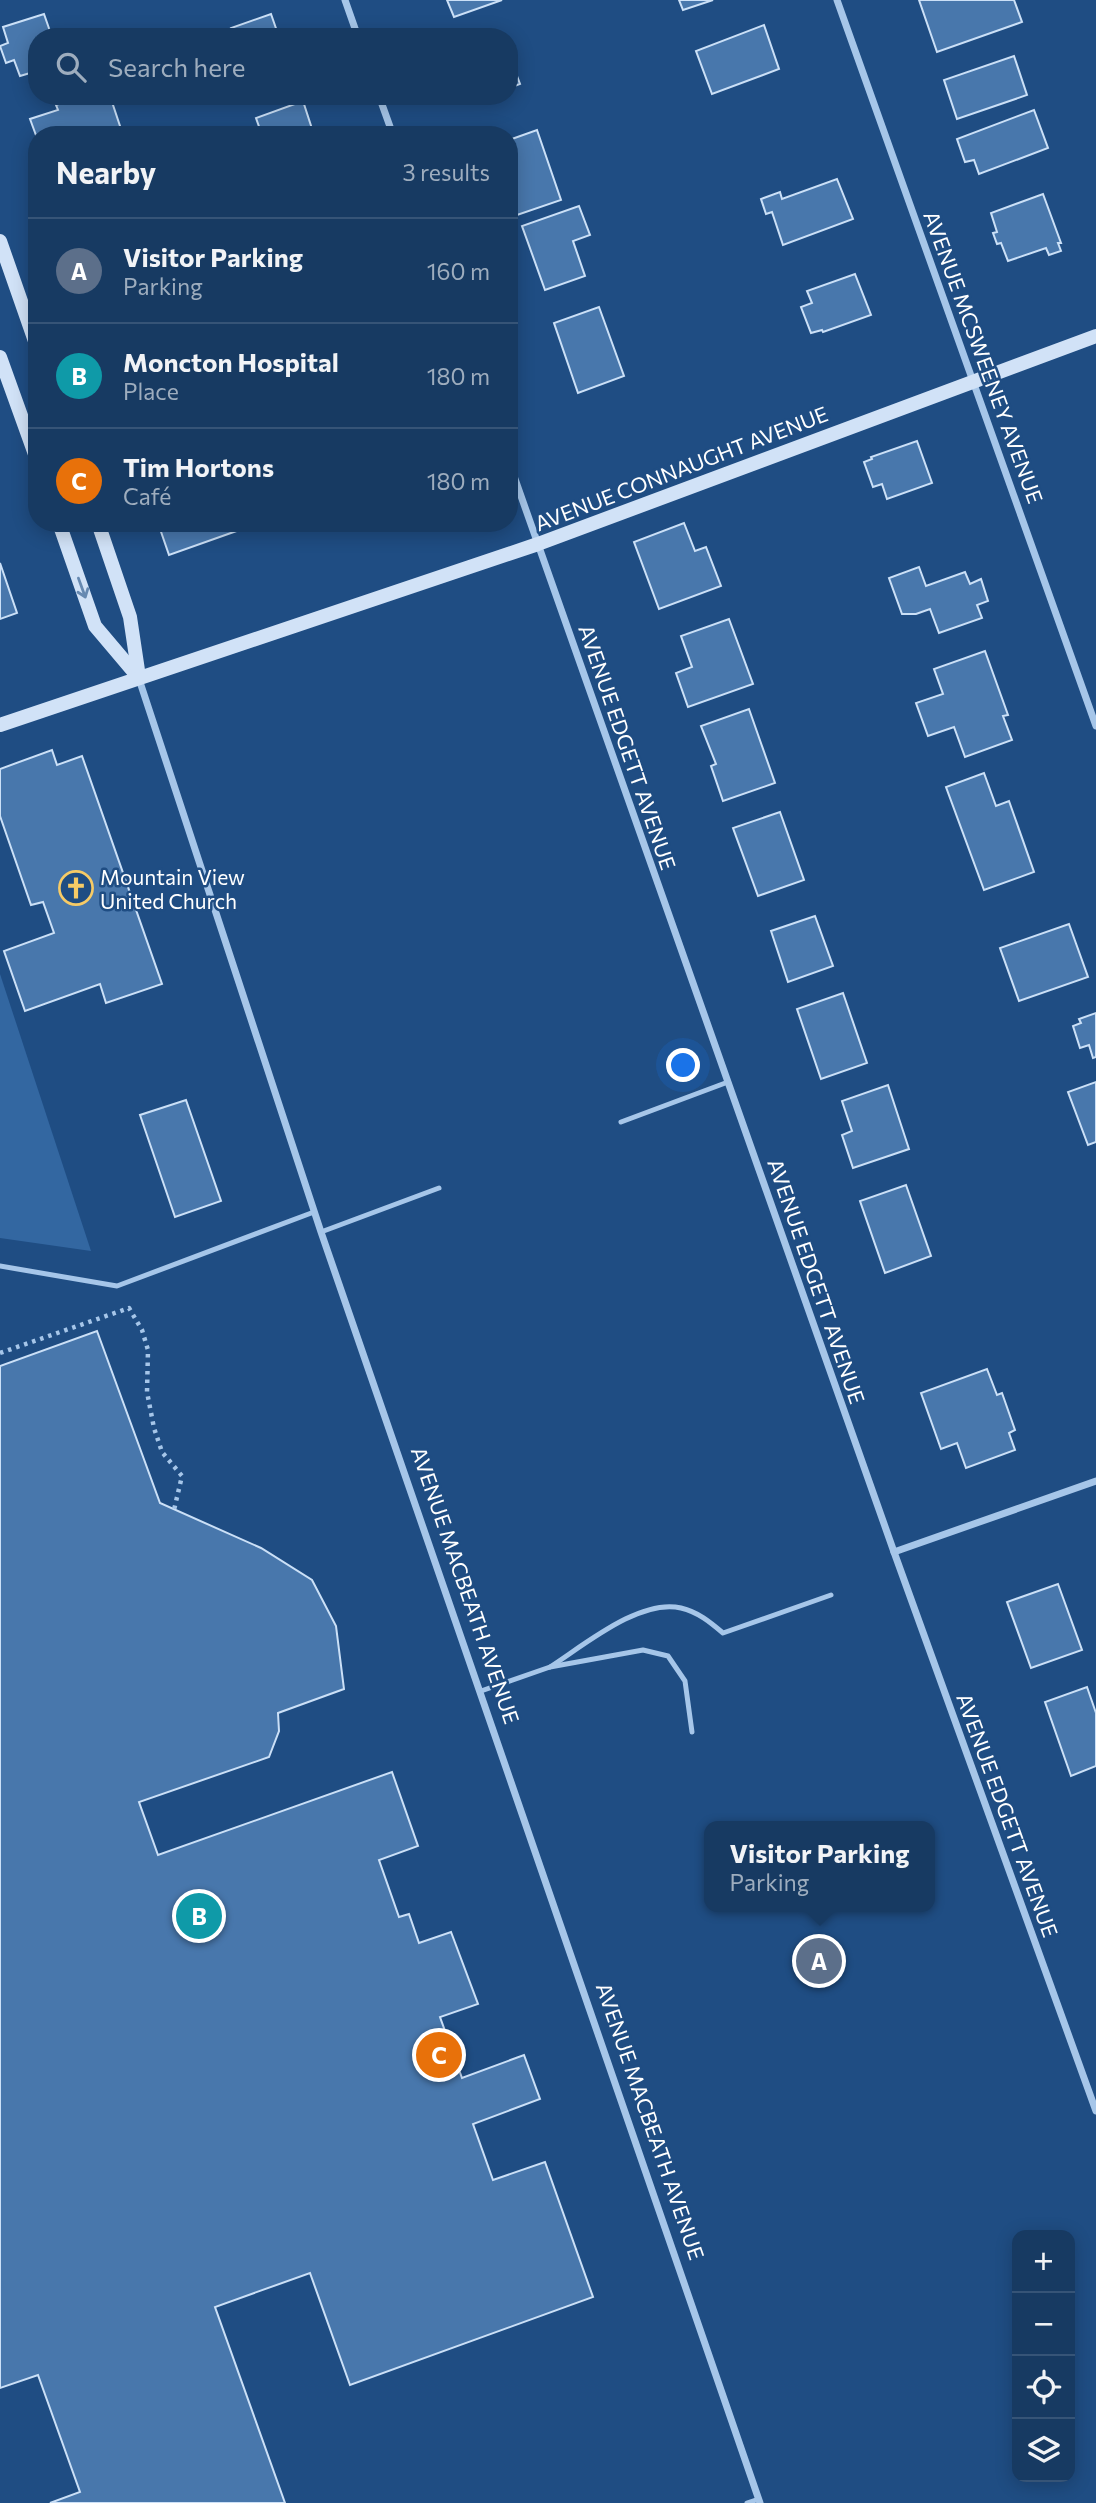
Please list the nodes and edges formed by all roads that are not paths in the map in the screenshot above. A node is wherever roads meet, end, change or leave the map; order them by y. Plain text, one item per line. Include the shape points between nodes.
1 (345, 0) edge
2 (837, 0) edge
3 (355, 28) edge
4 (382, 105) edge
5 (390, 126) edge
6 (0, 241) edge
7 (28, 321) edge
8 (1096, 336) edge
9 (0, 356) edge
10 (975, 380) junction
11 (28, 435) edge
12 (518, 487) edge
13 (62, 532) edge
14 (101, 532) edge
15 (538, 544) junction
16 (139, 678) junction
17 (0, 725) edge
18 (1096, 726) edge
19 (728, 1082) junction
20 (621, 1122) dead end
21 (439, 1188) dead end
22 (314, 1212) junction
23 (321, 1232) junction
24 (0, 1266) edge
25 (1096, 1481) edge
26 (894, 1552) junction
27 (831, 1595) dead end
28 (550, 1667) junction
29 (481, 1691) junction
30 (692, 1732) dead end
31 (1096, 2111) edge
32 (759, 2501) edge
33 (747, 2503) edge

1 - 3 street
2 - 10 street, AVENUE MCSWEENEY AVENUE
4 - 5 street
6 - 7 street
8 - 10 street, AVENUE CONNAUGHT AVENUE
9 - 11 street
10 - 15 street, AVENUE CONNAUGHT AVENUE
10 - 18 street, AVENUE MCSWEENEY AVENUE
12 - 15 street, AVENUE EDGETT AVENUE
13 -> 16 street, AVENUE MACBEATH AVENUE via 95,626
14 - 16 street, AVENUE MACBEATH AVENUE via 130,617
15 - 16 street, AVENUE CONNAUGHT AVENUE
15 - 19 street, AVENUE EDGETT AVENUE
16 - 17 street, AVENUE CONNAUGHT AVENUE
16 - 22 street, AVENUE MACBEATH AVENUE
19 - 20 lane
19 - 26 street, AVENUE EDGETT AVENUE
21 - 23 lane
22 - 23 street, AVENUE MACBEATH AVENUE
22 - 24 lane via 117,1286
23 - 29 street, AVENUE MACBEATH AVENUE
25 - 26 street
26 - 31 street, AVENUE EDGETT AVENUE
27 - 28 lane via 723,1633 704,1617 680,1608 657,1608 632,1615
28 - 29 lane
28 - 30 lane via 643,1650 668,1656 685,1681
29 - 32 street, AVENUE MACBEATH AVENUE
32 - 33 lane

